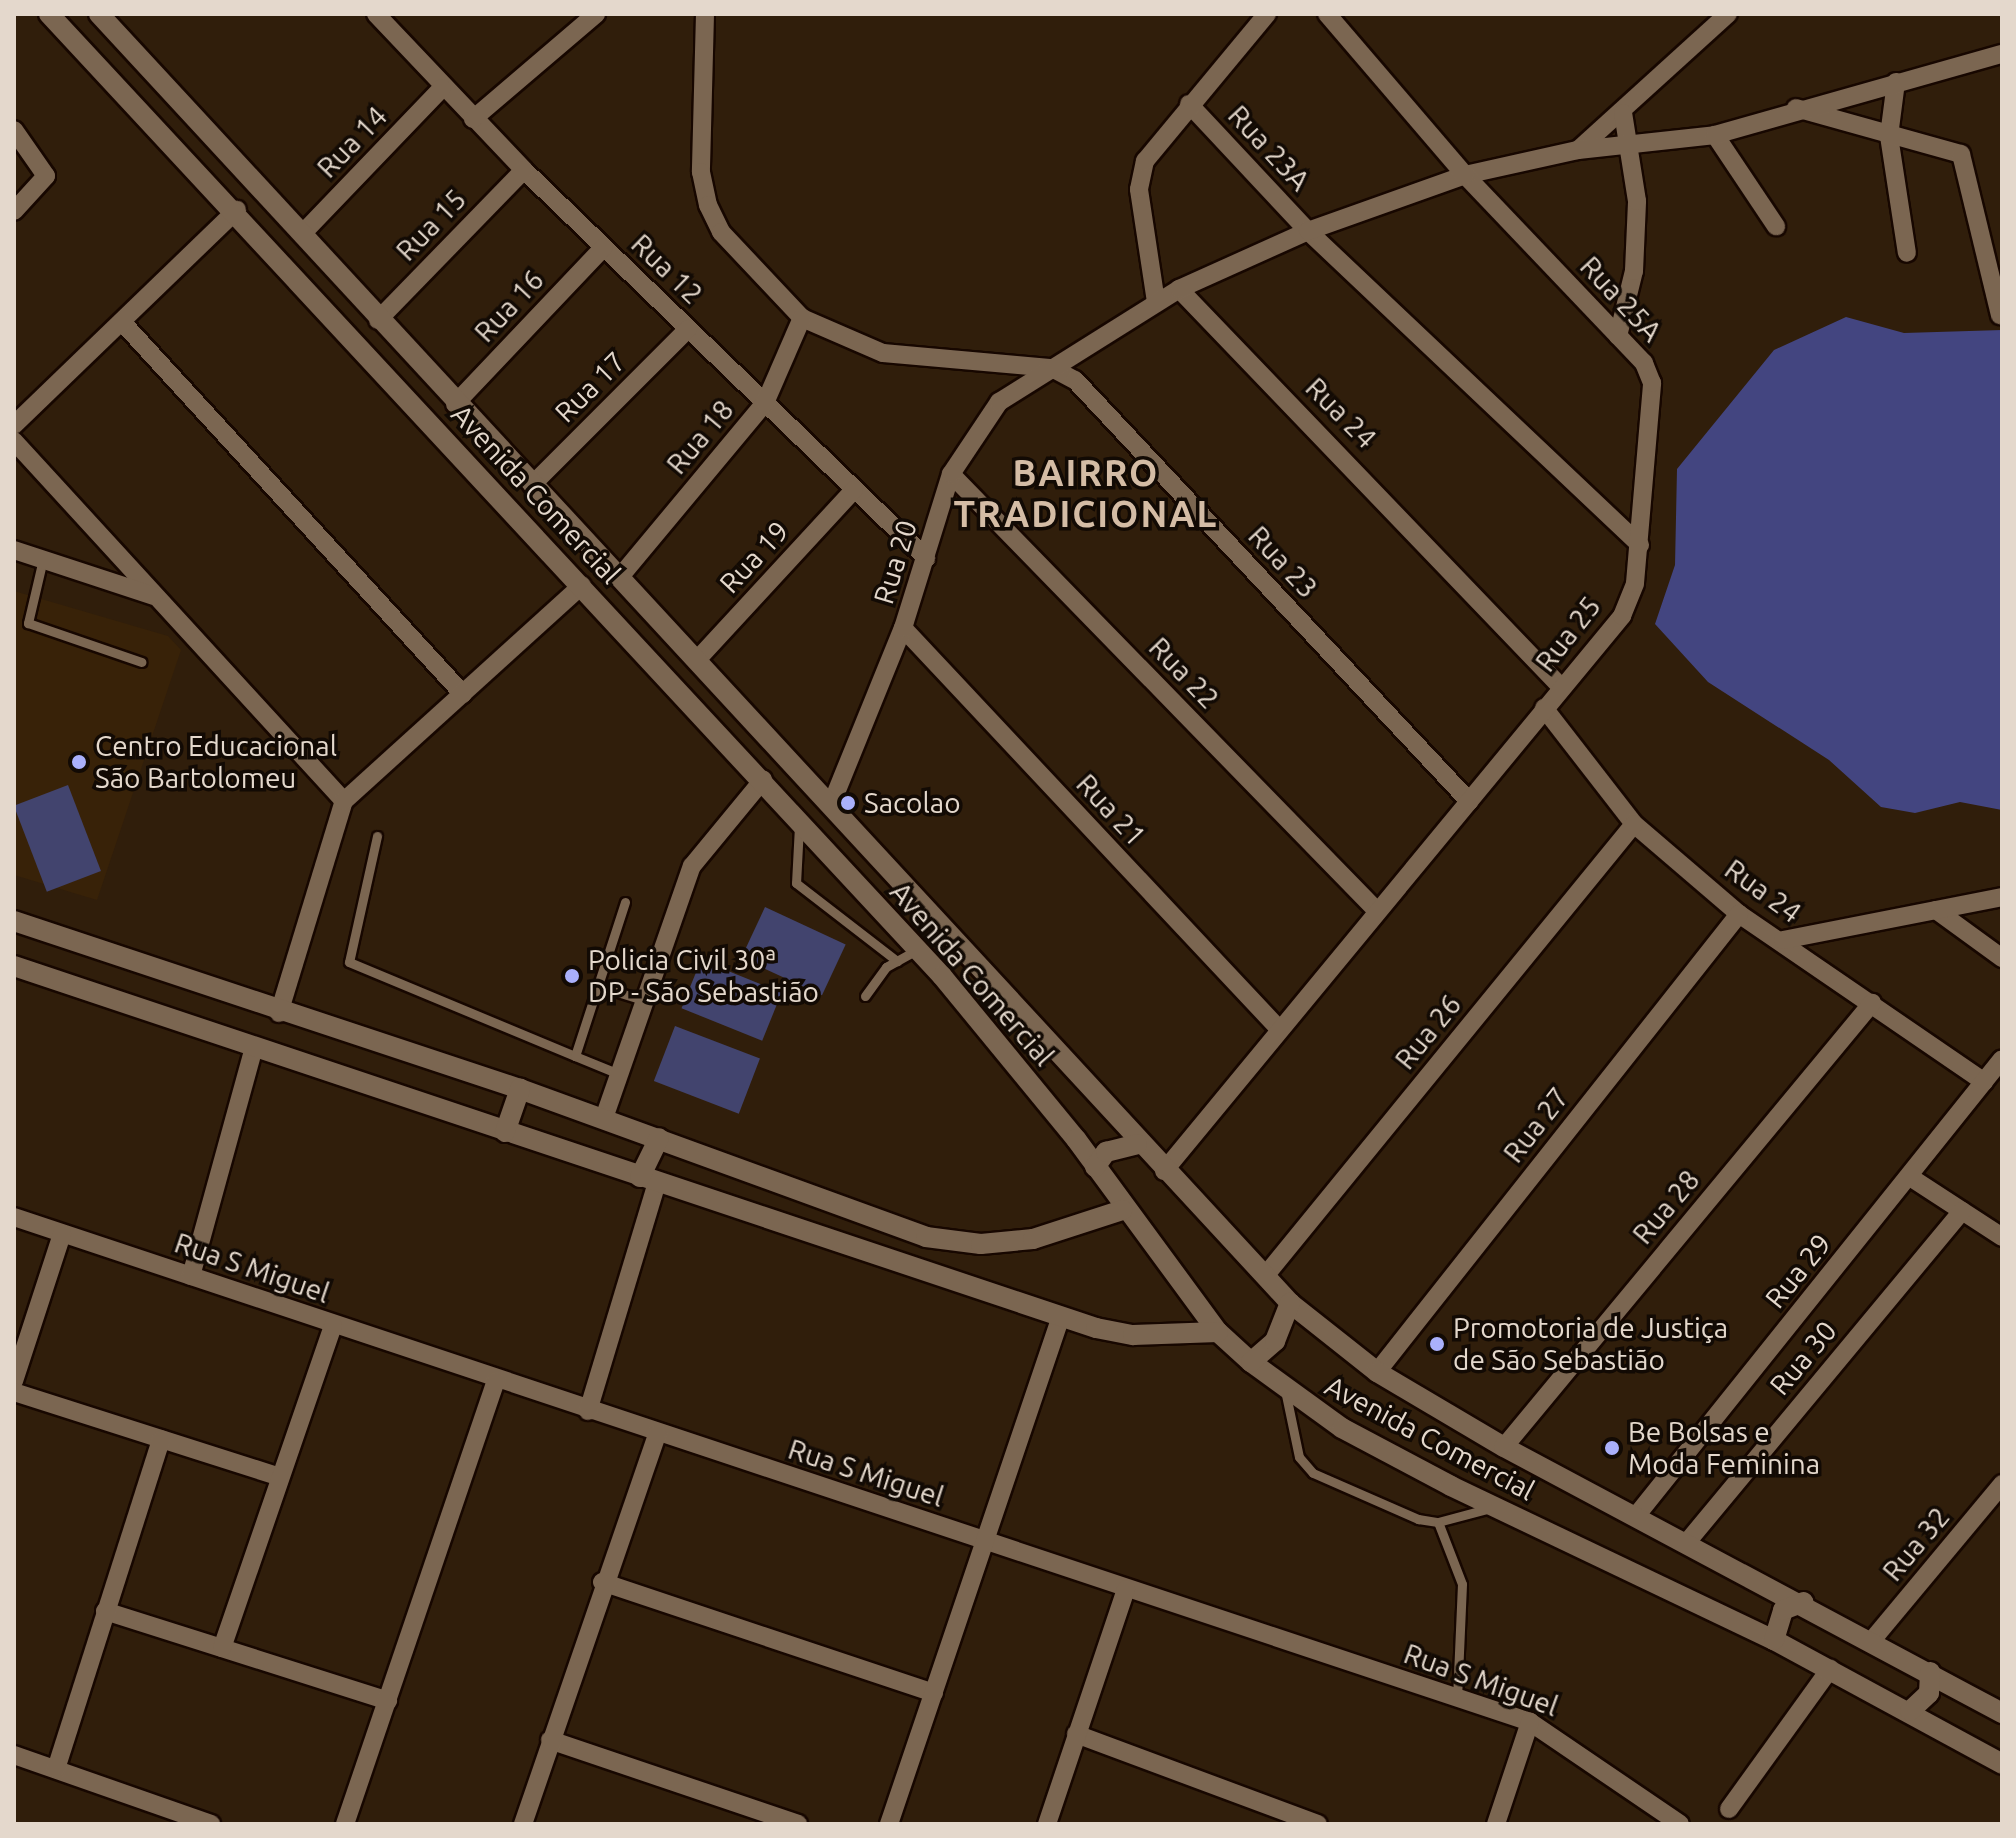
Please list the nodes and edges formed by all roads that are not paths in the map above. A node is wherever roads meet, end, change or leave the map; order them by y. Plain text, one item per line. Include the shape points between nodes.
1 (49, 14) edge
2 (376, 14) edge
3 (596, 14) edge
4 (705, 14) edge
5 (1267, 14) edge
6 (1327, 14) edge
7 (1728, 14) edge
8 (111, 18) edge
9 (2002, 54) edge
10 (1896, 82) junction
11 (442, 88) junction
12 (1189, 104) junction
13 (1796, 108) junction
14 (1623, 113) junction
15 (473, 119) junction
16 (14, 130) edge
17 (1715, 135) junction
18 (1889, 136) junction
19 (1631, 145) junction
20 (1578, 150) junction
21 (228, 152) junction
22 (524, 170) junction
23 (204, 175) junction
24 (1465, 175) junction
25 (237, 210) junction
26 (14, 211) edge
27 (1776, 226) dead end
28 (1308, 231) junction
29 (302, 234) junction
30 (604, 247) junction
31 (1907, 253) dead end
32 (339, 276) junction
33 (1179, 289) junction
34 (317, 297) junction
35 (1156, 302) junction
36 (2000, 315) edge
37 (802, 318) junction
38 (378, 320) junction
39 (123, 323) junction
40 (688, 329) junction
41 (1618, 336) junction
42 (1052, 368) junction
43 (765, 403) junction
44 (455, 404) junction
45 (14, 425) edge
46 (14, 441) edge
47 (951, 474) junction
48 (532, 485) junction
49 (854, 490) junction
50 (1640, 545) junction
51 (14, 550) edge
52 (926, 558) junction
53 (43, 559) junction
54 (619, 578) junction
55 (582, 585) junction
56 (157, 597) junction
57 (903, 628) junction
58 (668, 632) junction
59 (647, 654) junction
60 (696, 661) junction
61 (141, 662) dead end
62 (1562, 688) junction
63 (463, 694) junction
64 (735, 703) junction
65 (1544, 708) junction
66 (712, 725) junction
67 (763, 780) junction
68 (344, 801) junction
69 (1469, 801) junction
70 (831, 805) junction
71 (800, 819) junction
72 (1634, 824) junction
73 (377, 836) dead end
74 (2002, 897) edge
75 (625, 902) dead end
76 (1936, 910) junction
77 (1377, 911) junction
78 (1739, 914) junction
79 (14, 921) edge
80 (1783, 940) junction
81 (917, 950) junction
82 (2002, 958) edge
83 (897, 961) junction
84 (14, 966) edge
85 (598, 986) junction
86 (865, 996) dead end
87 (643, 1000) junction
88 (1872, 1003) junction
89 (279, 1013) junction
90 (1279, 1029) junction
91 (254, 1048) junction
92 (575, 1056) junction
93 (2002, 1059) edge
94 (619, 1074) junction
95 (1984, 1082) junction
96 (520, 1089) junction
97 (604, 1118) junction
98 (505, 1132) junction
99 (659, 1138) junction
100 (1137, 1144) junction
101 (1095, 1167) junction
102 (1164, 1171) junction
103 (1910, 1177) junction
104 (648, 1180) junction
105 (1122, 1210) junction
106 (1962, 1211) junction
107 (14, 1217) edge
108 (62, 1234) junction
109 (2002, 1237) edge
110 (191, 1276) junction
111 (1265, 1276) junction
112 (1290, 1303) junction
113 (1061, 1316) junction
114 (333, 1326) junction
115 (1218, 1332) junction
116 (1251, 1362) junction
117 (1377, 1372) junction
118 (14, 1381) edge
119 (496, 1381) junction
120 (1285, 1390) junction
121 (14, 1392) edge
122 (588, 1411) junction
123 (657, 1434) junction
124 (161, 1439) junction
125 (1504, 1447) junction
126 (278, 1476) junction
127 (2002, 1484) edge
128 (1499, 1507) junction
129 (1636, 1516) junction
130 (1438, 1522) junction
131 (1688, 1541) junction
132 (987, 1543) junction
133 (602, 1582) junction
134 (1126, 1589) junction
135 (1804, 1602) junction
136 (105, 1611) junction
137 (1873, 1639) junction
138 (1774, 1640) junction
139 (222, 1648) junction
140 (1830, 1669) junction
141 (1930, 1672) junction
142 (934, 1693) junction
143 (1457, 1698) junction
144 (388, 1701) junction
145 (1910, 1711) junction
146 (2002, 1713) edge
147 (1530, 1722) junction
148 (1076, 1734) junction
149 (550, 1740) junction
150 (14, 1755) edge
151 (2002, 1764) edge
152 (56, 1769) junction
153 (1729, 1809) dead end
154 (167, 1817) edge
155 (1674, 1822) edge
156 (211, 1824) edge
157 (345, 1824) edge
158 (523, 1824) edge
159 (798, 1824) edge
160 (889, 1824) edge
161 (1047, 1824) edge
162 (1318, 1824) edge
163 (1496, 1824) edge

1 - 23 street, Avenida Comercial
2 - 11 street, Rua 12
3 - 15 street
4 - 37 street via 701,172 708,205 721,232
5 - 12 street
6 - 24 street, Rua 25A
7 - 14 street
8 - 21 street, Avenida Comercial
9 - 10 street
10 - 13 street
10 - 18 street
11 - 15 street, Rua 12
11 - 29 street, Rua 14
12 - 28 street, Rua 23A
12 - 35 street via 1152,148 1139,189
13 - 17 street
13 - 18 street
14 - 19 street
14 - 20 street
15 - 22 street, Rua 12
16 - 26 street via 46,176
17 - 19 street
17 - 27 street
18 - 31 street
18 - 36 street via 1961,154
19 - 20 street
19 - 41 street via 1637,237
20 - 24 street
21 - 23 street
21 - 29 street, Avenida Comercial
22 - 30 street, Rua 12
22 - 38 street, Rua 15
23 - 25 street, Avenida Comercial
24 - 28 street
24 - 41 street, Rua 25A
25 - 34 street, Avenida Comercial
25 - 39 street
28 - 33 street
28 - 50 street
29 - 32 street, Avenida Comercial
30 - 40 street, Rua 12
30 - 44 street, Rua 16
32 - 34 street
32 - 38 street, Avenida Comercial
33 - 35 street
33 - 62 street, Rua 24
34 - 55 street, Avenida Comercial
35 - 42 street
37 - 42 street via 883,353
37 - 43 street, Rua 18
38 - 44 street, Avenida Comercial
39 - 45 street
39 - 63 street
40 - 43 street, Rua 12
40 - 48 street, Rua 17
41 - 50 street, Rua 25A via 1652,383
42 - 47 street, Rua 20 via 983,417
42 - 69 street, Rua 23 via 1075,380
43 - 49 street, Rua 12
43 - 54 street, Rua 18
44 - 48 street, Avenida Comercial
46 - 56 street
47 - 52 street, Rua 20
47 - 77 street, Rua 22
48 - 54 street, Avenida Comercial
49 - 52 street, Rua 12
49 - 60 street, Rua 19
50 - 62 street, Rua 25 via 1622,616
51 - 53 street
52 - 57 street, Rua 20
53 - 56 street
53 - 61 lane via 28,623
54 - 58 street, Avenida Comercial
55 - 59 street, Avenida Comercial
55 - 63 street
56 - 68 street
57 - 70 street, Rua 20
57 - 90 street, Rua 21
58 - 59 street
58 - 60 street, Avenida Comercial
59 - 66 street, Avenida Comercial
60 - 64 street, Avenida Comercial
62 - 65 street, Rua 25
63 - 68 street
64 - 66 street
64 - 70 street, Avenida Comercial
65 - 69 street, Rua 25
65 - 72 street, Rua 24
66 - 67 street, Avenida Comercial
67 - 71 street, Avenida Comercial
67 - 87 street via 692,866
68 - 89 street
69 - 77 street, Rua 25
70 - 100 street, Avenida Comercial
71 - 81 street, Avenida Comercial
71 - 83 lane via 796,883
72 - 78 street, Rua 24
72 - 111 street, Rua 26
73 - 92 lane via 349,962
74 - 76 street
75 - 85 lane
76 - 80 street
76 - 82 street
77 - 90 street, Rua 25
78 - 80 street, Rua 24
78 - 117 street, Rua 27
79 - 89 street
80 - 88 street, Rua 24
81 - 83 lane
81 - 101 street, Avenida Comercial
83 - 86 lane
84 - 91 street
85 - 87 lane
85 - 92 lane
87 - 94 street
88 - 95 street, Rua 24
88 - 125 street, Rua 28
89 - 96 street
90 - 102 street, Rua 25
91 - 98 street
91 - 110 street
92 - 94 lane
93 - 95 street, Rua 29
94 - 97 street
95 - 103 street, Rua 29
96 - 97 street
96 - 98 street
97 - 99 street
98 - 104 street
99 - 104 street
99 - 105 street via 926,1237 981,1244 1033,1239
100 - 101 street via 1106,1152
100 - 102 street, Avenida Comercial
101 - 105 street, Avenida Comercial
102 - 111 street, Avenida Comercial
103 - 106 street
103 - 129 street, Rua 29
104 - 113 street
104 - 122 street
105 - 115 street, Avenida Comercial
106 - 109 street
106 - 131 street, Rua 30
107 - 108 street, Rua S Miguel
108 - 110 street, Rua S Miguel
108 - 118 street
110 - 114 street, Rua S Miguel
111 - 112 street, Avenida Comercial
112 - 116 street via 1275,1341
112 - 117 street, Avenida Comercial
113 - 115 street via 1133,1335
113 - 132 street
114 - 119 street, Rua S Miguel
114 - 126 street
115 - 116 street, Avenida Comercial
116 - 120 street, Avenida Comercial
117 - 125 street, Avenida Comercial
119 - 122 street, Rua S Miguel
119 - 144 street
120 - 128 street, Avenida Comercial via 1342,1428
120 - 130 lane via 1299,1457 1313,1473
121 - 124 street
122 - 123 street, Rua S Miguel
123 - 132 street, Rua S Miguel
123 - 133 street
124 - 126 street
124 - 136 street
125 - 129 street, Avenida Comercial
126 - 139 street
127 - 137 street, Rua 32
128 - 130 lane
128 - 138 street, Avenida Comercial
129 - 131 street, Avenida Comercial
130 - 143 lane via 1462,1584
131 - 135 street, Avenida Comercial
132 - 134 street, Rua S Miguel
132 - 142 street
133 - 142 street
133 - 149 street
134 - 143 street, Rua S Miguel
134 - 148 street
135 - 137 street, Avenida Comercial
135 - 138 street via 1783,1610
136 - 139 street
136 - 152 street
137 - 141 street, Avenida Comercial
138 - 140 street, Avenida Comercial
139 - 144 street
140 - 145 street, Avenida Comercial
140 - 153 street
141 - 145 street via 1929,1693
141 - 146 street, Avenida Comercial
142 - 160 street
143 - 147 street, Rua S Miguel
144 - 157 street
145 - 151 street, Avenida Comercial
147 - 155 street, Rua S Miguel
147 - 163 street
148 - 161 street
148 - 162 street
149 - 158 street
149 - 159 street
150 - 152 street
152 - 154 street
154 - 156 street

